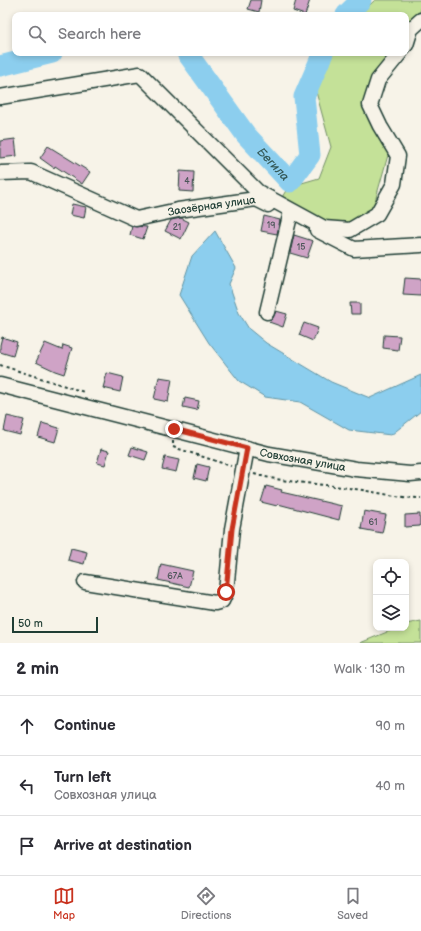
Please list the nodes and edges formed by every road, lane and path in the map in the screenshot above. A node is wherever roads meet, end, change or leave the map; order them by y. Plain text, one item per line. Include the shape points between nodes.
1 (421, 20) edge
2 (409, 35) edge
3 (398, 56) edge
4 (0, 97) edge
5 (0, 173) edge
6 (290, 216) junction
7 (421, 245) edge
8 (267, 312) dead end
9 (0, 385) edge
10 (247, 448) junction
11 (421, 473) edge
12 (85, 582) dead end

1 - 2 street via 411,29
3 - 4 street via 378,80 370,105 398,156 394,184 377,214 350,230 324,228 258,192 140,74
5 - 6 street, Заозёрная улица via 31,172 136,219 256,199
6 - 7 street, Заозёрная улица via 354,249
6 - 8 street
9 - 10 street, Совхозная улица
10 - 11 street, Совхозная улица via 356,469
10 - 12 street via 232,529 226,592 222,601 215,603

